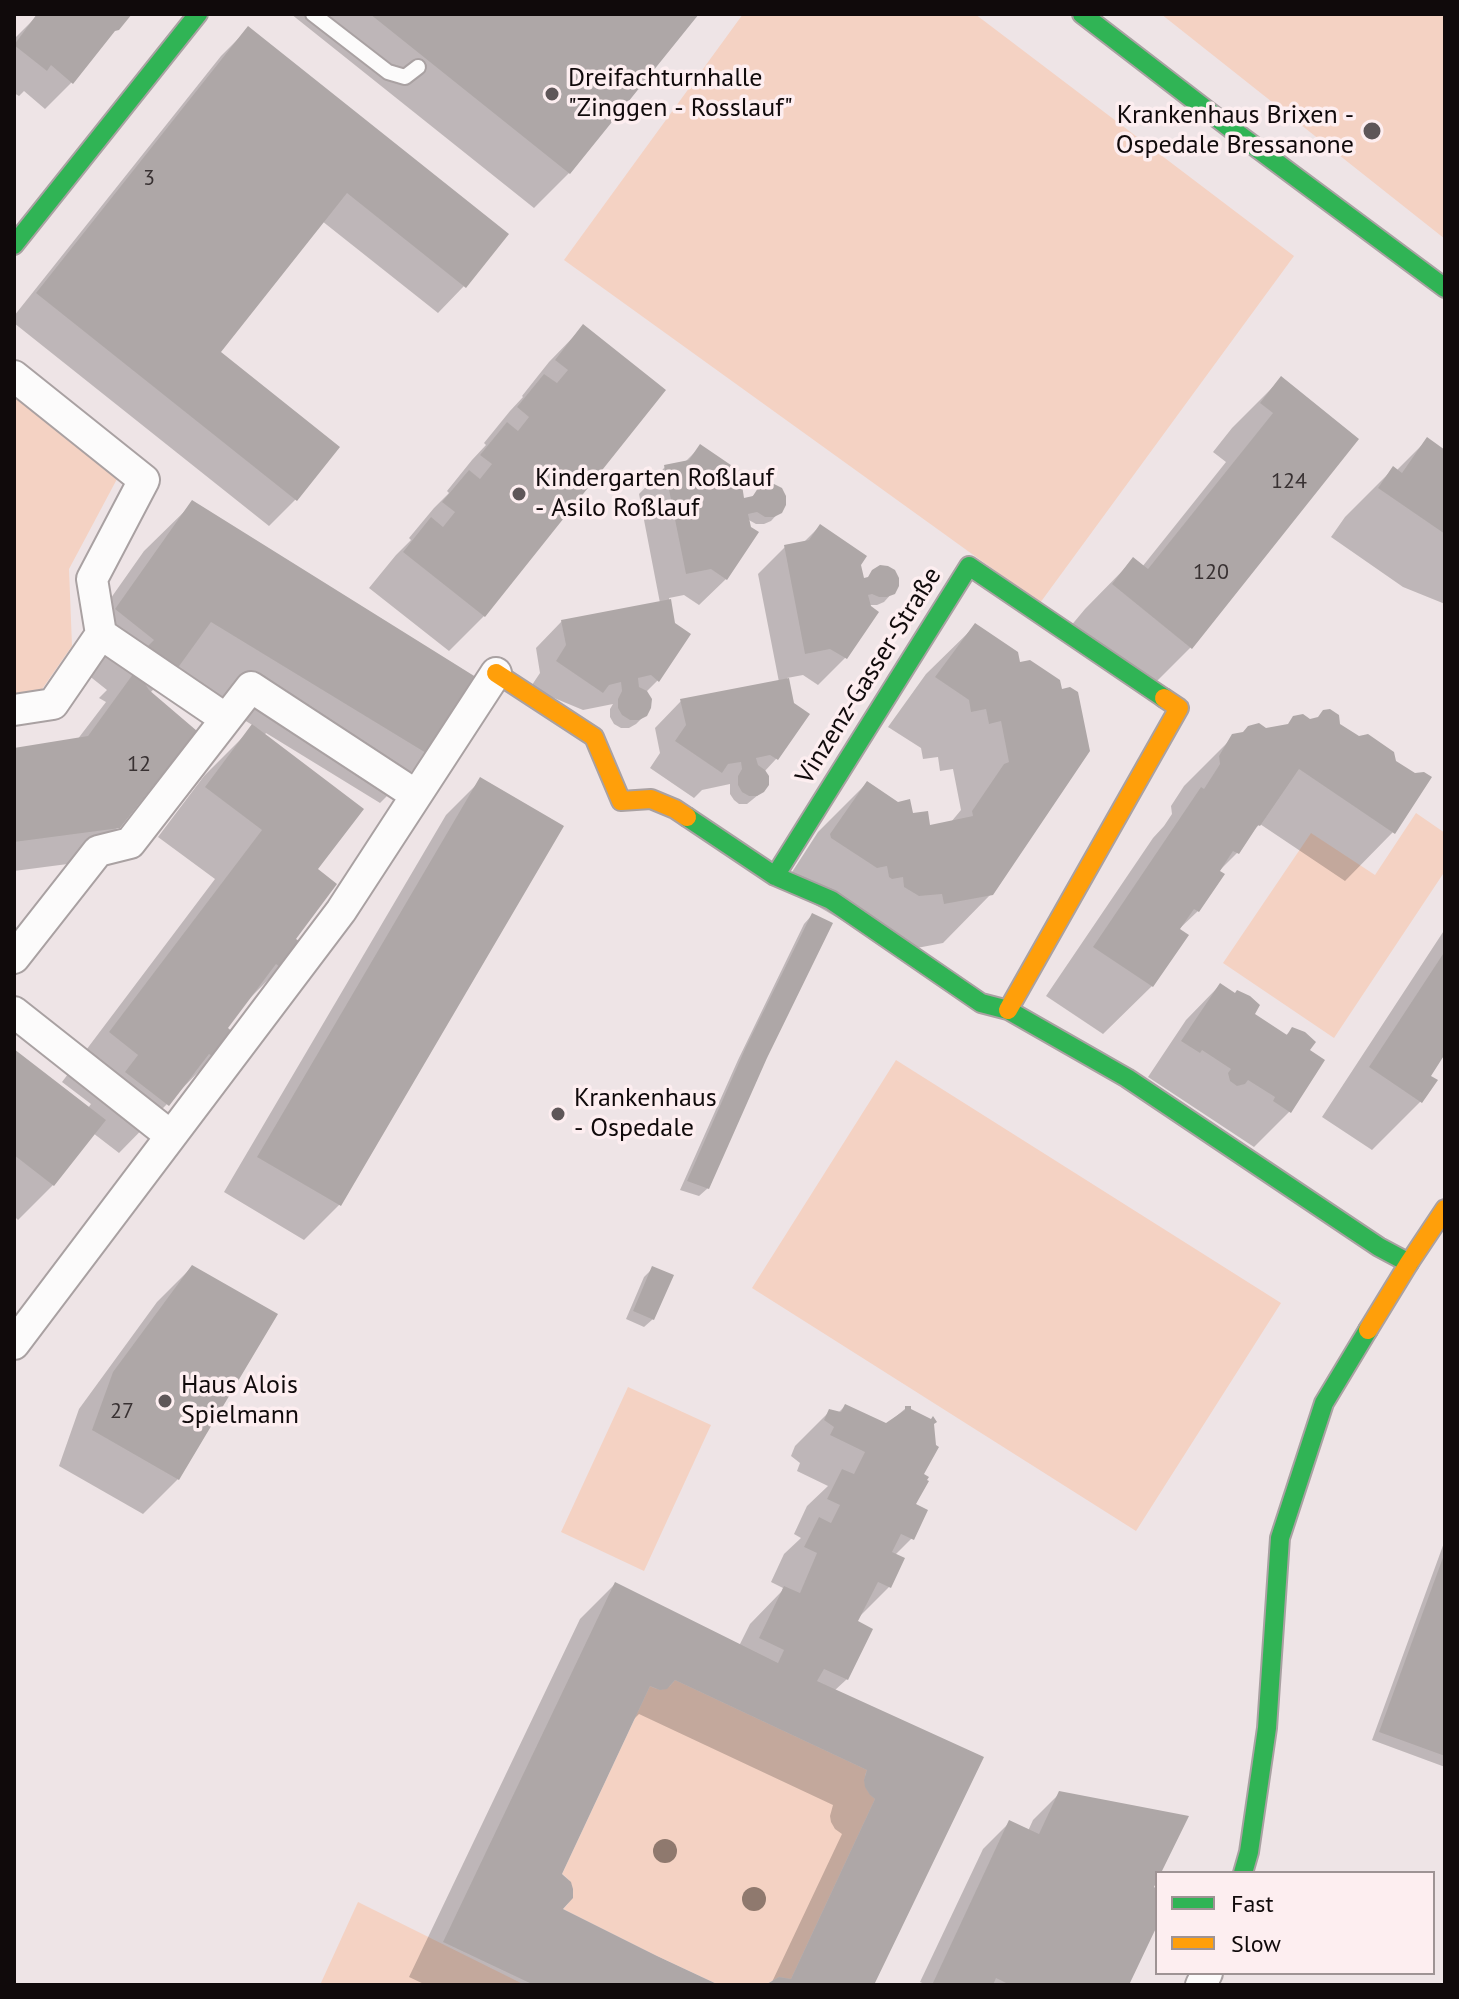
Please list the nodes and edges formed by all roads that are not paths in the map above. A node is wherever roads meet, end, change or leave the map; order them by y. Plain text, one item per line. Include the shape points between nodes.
1 (198, 14) edge
2 (313, 14) edge
3 (1082, 14) edge
4 (418, 67) dead end
5 (14, 245) edge
6 (1445, 288) edge
7 (14, 376) edge
8 (101, 634) junction
9 (496, 673) joint
10 (14, 710) edge
11 (226, 719) junction
12 (416, 795) junction
13 (775, 876) junction
14 (14, 958) edge
15 (1008, 1010) junction
16 (14, 1012) edge
17 (171, 1136) junction
18 (1445, 1209) edge
19 (1409, 1263) junction
20 (14, 1344) edge
21 (1244, 1871) edge

1 - 5 street
2 - 4 lane via 388,72 405,77
3 - 6 street
7 - 8 street via 144,480 92,579
8 - 10 street via 53,704
8 - 11 street
9 - 12 street
9 - 13 street via 594,737 621,801 651,799 675,809
11 - 12 street via 251,687
11 - 14 street via 130,843 98,851
12 - 17 street via 341,911
13 - 15 street via 831,900 981,1003
13 - 15 street, Vinzenz-Gasser-Straße via 969,566 1179,708
15 - 19 street via 1127,1078
16 - 17 street
17 - 20 street via 161,1172
18 - 19 street
19 - 21 street via 1324,1403 1280,1538 1267,1728

